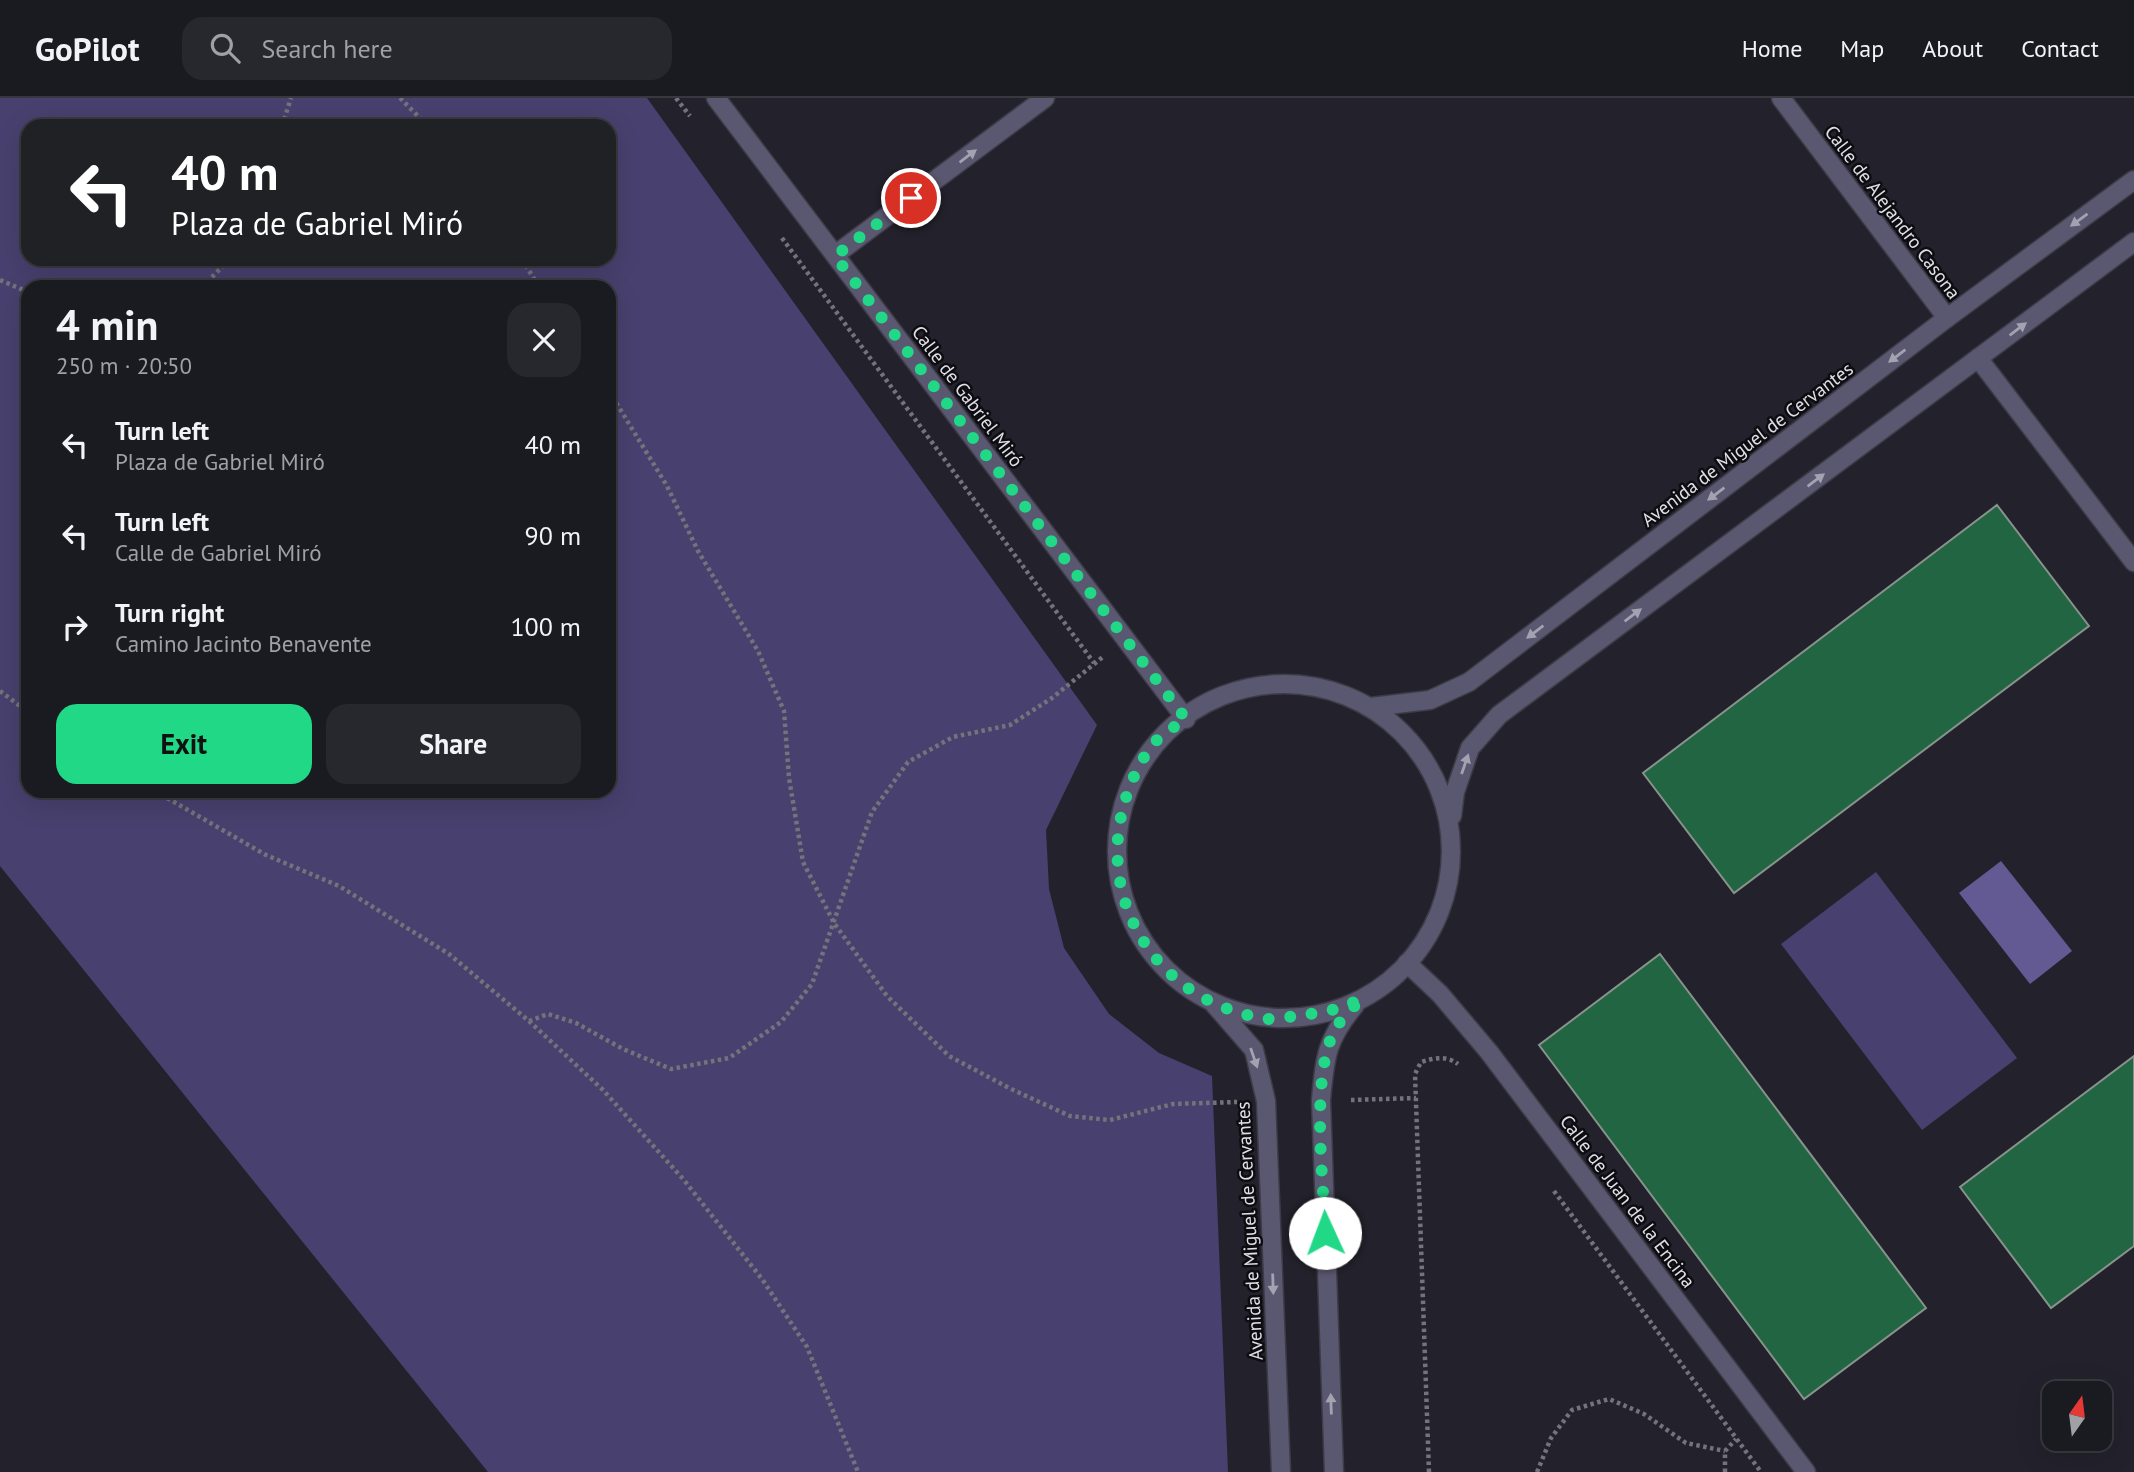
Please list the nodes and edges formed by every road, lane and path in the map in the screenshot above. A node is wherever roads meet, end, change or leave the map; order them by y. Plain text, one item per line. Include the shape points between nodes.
1 (291, 98) edge
2 (400, 98) edge
3 (676, 98) edge
4 (716, 98) edge
5 (1045, 98) edge
6 (1780, 98) edge
7 (284, 119) edge
8 (421, 119) edge
9 (692, 119) dead end
10 (2134, 180) edge
11 (781, 237) dead end
12 (2134, 242) edge
13 (835, 256) junction
14 (223, 266) edge
15 (0, 280) edge
16 (209, 280) edge
17 (21, 289) edge
18 (1947, 318) junction
19 (1978, 358) junction
20 (616, 402) edge
21 (2134, 562) edge
22 (0, 691) edge
23 (21, 707) edge
24 (1371, 707) junction
25 (1186, 719) junction
26 (167, 798) edge
27 (1450, 830) junction
28 (834, 923) junction
29 (1408, 962) junction
30 (1362, 998) junction
31 (1214, 1004) junction
32 (529, 1021) junction
33 (1462, 1067) dead end
34 (1173, 1104) dead end
35 (1545, 1180) dead end
36 (1736, 1439) junction
37 (1725, 1451) junction
38 (858, 1472) edge
39 (1281, 1472) edge
40 (1334, 1472) edge
41 (1429, 1472) edge
42 (1537, 1472) edge
43 (1725, 1472) edge
44 (1761, 1472) edge
45 (1806, 1472) edge

1 - 7 path
2 - 8 path
3 - 9 path
4 - 13 street, Calle de Gabriel Miró
13 -> 5 street
6 - 18 street, Calle de Alejandro Casona
10 -> 18 street, Avenida de Miguel de Cervantes
11 - 28 path via 1094,663 1010,725 953,737 908,762 872,812
19 -> 12 street
13 - 25 street, Calle de Gabriel Miró
14 - 16 path
15 - 17 path
18 -> 24 street, Avenida de Miguel de Cervantes via 1469,682 1430,700
19 - 21 street
27 -> 19 street via 1455,792 1470,748 1499,715
20 - 28 path via 758,652 784,711 803,862
22 - 23 path
24 - 25 street via 1335,691 1264,684 1214,698
24 - 27 street via 1414,743 1443,794
25 - 31 street via 1156,742 1130,783 1116,836 1117,879 1139,937 1162,968
26 - 32 path via 266,855 339,886 449,954
27 - 29 street via 1452,870 1436,924
28 - 32 path via 812,984 782,1022 729,1058 671,1069 576,1023 548,1014
28 - 34 path via 887,996 949,1056 1070,1116 1110,1120
29 - 30 street via 1397,977
29 - 45 street, Calle de Juan de la Encina via 1489,1052
30 - 31 street via 1339,1010 1271,1019
40 -> 30 street via 1321,1100 1325,1059 1337,1027
31 -> 39 street, Avenida de Miguel de Cervantes via 1254,1050 1266,1101
32 - 38 path via 604,1090 684,1180 762,1279 807,1347
33 - 41 path via 1452,1059 1436,1058 1421,1062 1415,1074
35 - 36 path
36 - 37 path
36 - 44 path
37 - 42 path via 1686,1443 1609,1399 1572,1410 1551,1438
37 - 43 path

